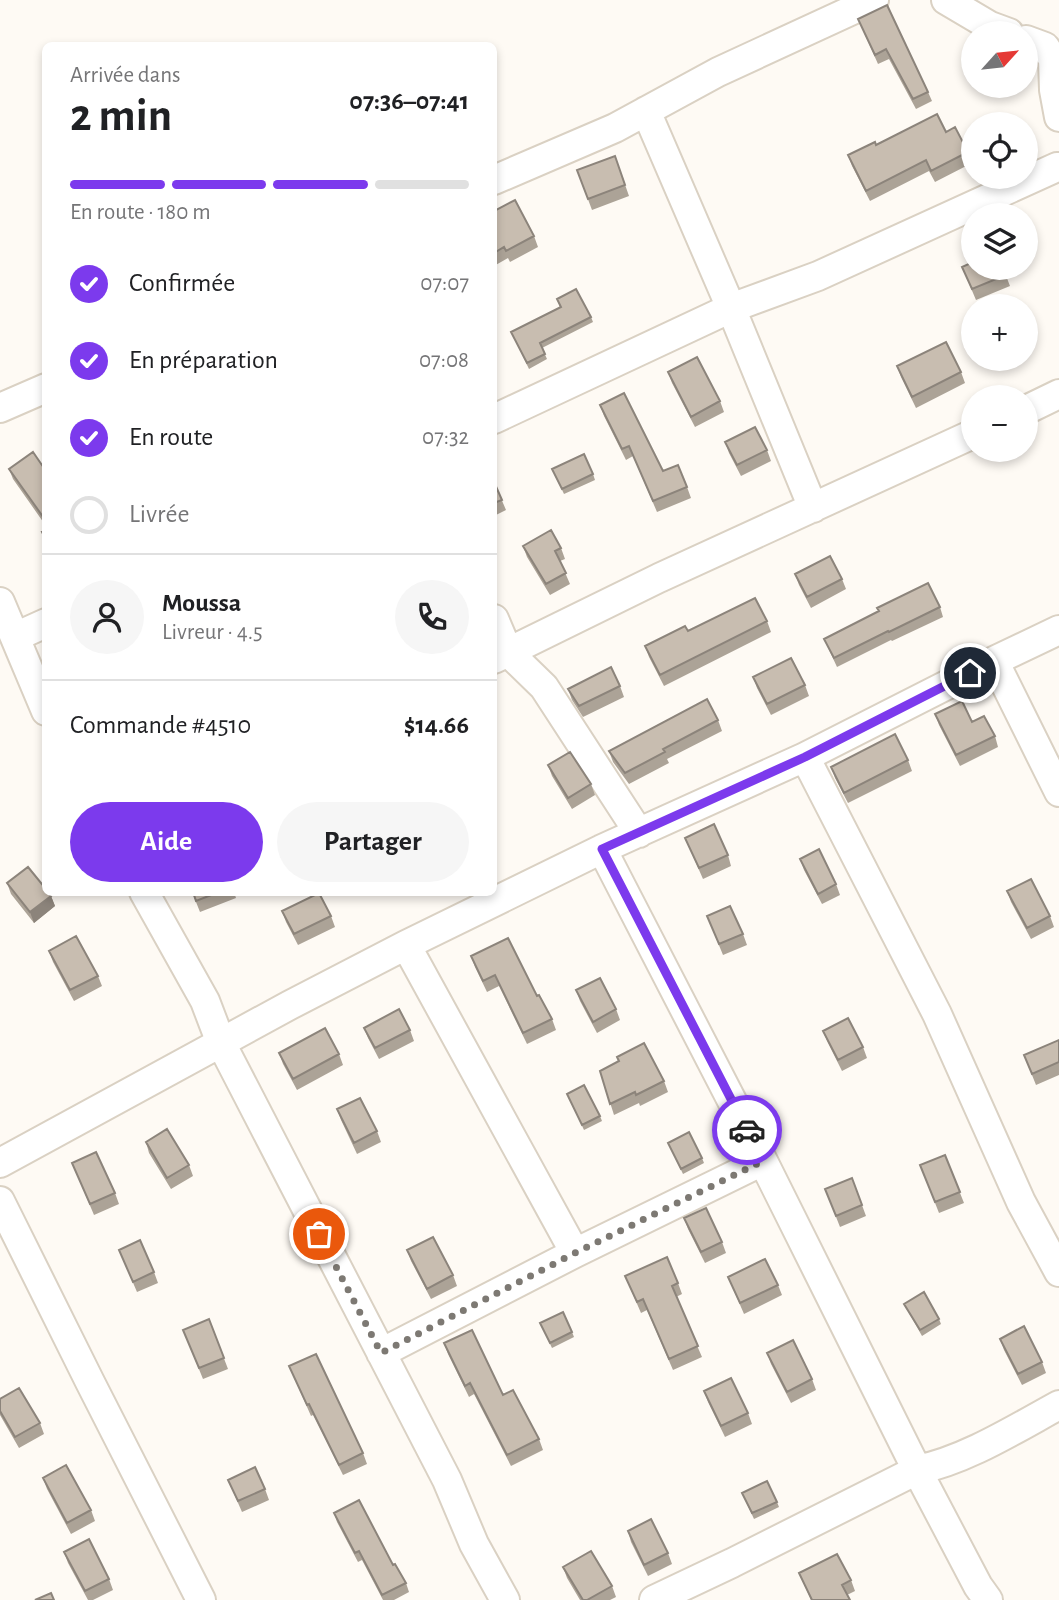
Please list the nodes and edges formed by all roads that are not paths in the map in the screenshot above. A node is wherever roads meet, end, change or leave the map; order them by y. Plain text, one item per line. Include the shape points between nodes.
1 (874, 0) edge
2 (946, 0) edge
3 (982, 21) edge
4 (1038, 44) edge
5 (646, 111) junction
6 (1059, 117) edge
7 (1058, 167) edge
8 (497, 179) edge
9 (731, 308) junction
10 (42, 390) edge
11 (0, 408) edge
12 (497, 418) edge
13 (961, 440) edge
14 (813, 508) junction
15 (0, 602) edge
16 (42, 625) edge
17 (1059, 630) edge
18 (497, 634) edge
19 (15, 637) junction
20 (501, 655) edge
21 (994, 661) junction
22 (42, 701) edge
23 (805, 757) junction
24 (1059, 792) edge
25 (639, 833) junction
26 (602, 849) junction
27 (146, 896) edge
28 (406, 945) junction
29 (221, 1044) junction
30 (763, 1161) junction
31 (0, 1163) edge
32 (0, 1201) edge
33 (575, 1253) junction
34 (1059, 1272) edge
35 (381, 1353) junction
36 (1059, 1405) edge
37 (917, 1470) junction
38 (201, 1600) edge
39 (506, 1600) edge
40 (654, 1600) edge
41 (988, 1600) edge

1 - 5 street via 718,72
2 - 3 street
4 - 6 street via 1053,60
5 - 8 street
5 - 9 street
7 - 9 street via 818,276
9 - 12 street
9 - 14 street
10 - 11 street
13 - 14 street
14 - 20 street
15 - 19 street
16 - 19 street
17 - 21 street
18 - 20 street
19 - 22 street
20 - 25 street via 544,687
21 - 23 street
21 - 24 street
23 - 25 street
23 - 34 street via 937,1014 1021,1202
25 - 26 street
26 - 28 street
26 - 30 street
27 - 29 street via 205,1001
28 - 29 street
28 - 33 street
29 - 31 street
29 - 35 street
30 - 33 street
30 - 37 street
32 - 38 street
33 - 35 street
35 - 39 street
36 - 37 street via 982,1446
37 - 40 street
37 - 41 street

